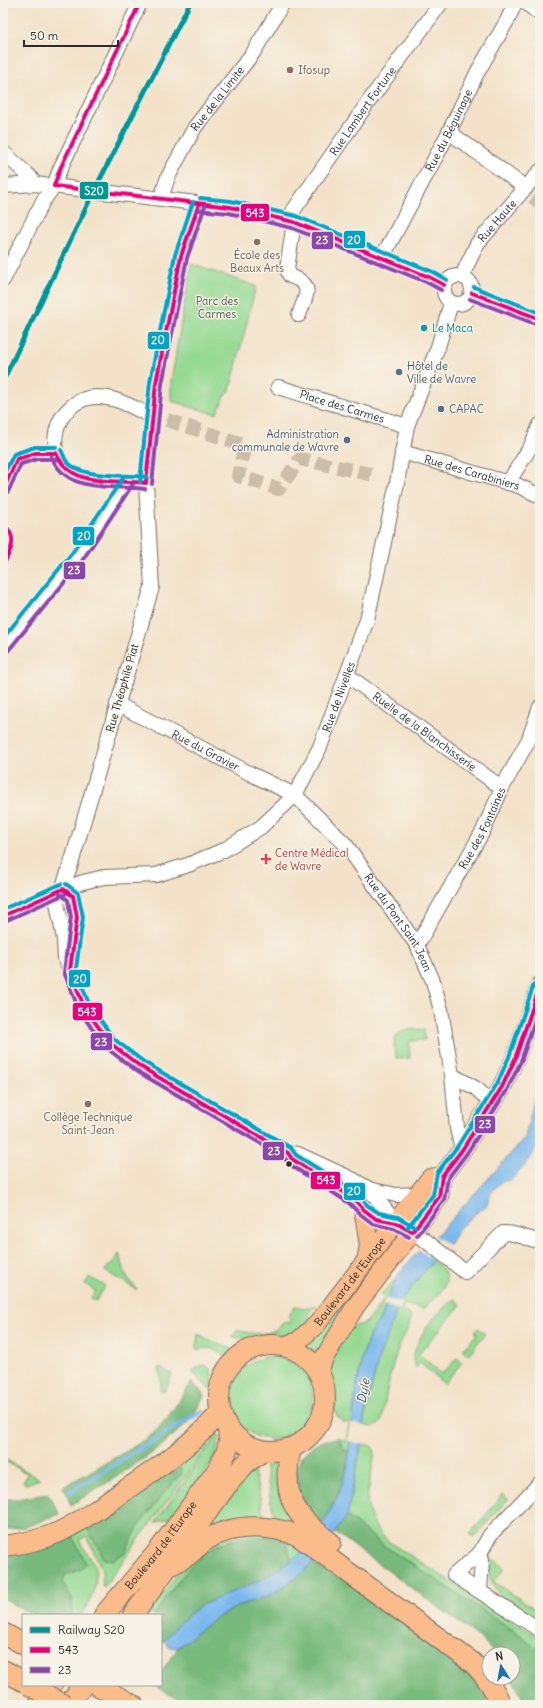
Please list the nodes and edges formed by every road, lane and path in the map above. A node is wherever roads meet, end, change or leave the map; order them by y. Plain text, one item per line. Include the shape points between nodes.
1 (140, 3) edge
2 (283, 3) edge
3 (441, 3) edge
4 (515, 3) edge
5 (526, 3) edge
6 (540, 14) edge
7 (449, 132) junction
8 (3, 152) edge
9 (540, 171) edge
10 (35, 184) junction
11 (3, 186) edge
12 (54, 186) junction
13 (528, 192) junction
14 (161, 198) junction
15 (198, 204) junction
16 (294, 222) junction
17 (382, 258) junction
18 (462, 276) junction
19 (3, 280) edge
20 (444, 285) junction
21 (472, 293) junction
22 (451, 303) junction
23 (299, 315) dead end
24 (540, 319) edge
25 (278, 387) dead end
26 (152, 416) junction
27 (540, 425) edge
28 (407, 426) junction
29 (402, 452) junction
30 (128, 481) junction
31 (146, 483) junction
32 (508, 483) junction
33 (540, 496) edge
34 (3, 647) edge
35 (347, 675) junction
36 (117, 704) junction
37 (540, 707) edge
38 (502, 788) junction
39 (295, 795) junction
40 (63, 888) junction
41 (3, 916) edge
42 (417, 945) junction
43 (540, 986) edge
44 (452, 1075) junction
45 (492, 1104) junction
46 (462, 1150) junction
47 (288, 1153) junction
48 (442, 1176) junction
49 (369, 1190) junction
50 (418, 1194) junction
51 (364, 1209) junction
52 (396, 1223) junction
53 (418, 1236) junction
54 (540, 1241) edge
55 (366, 1261) junction
56 (283, 1346) junction
57 (319, 1373) junction
58 (224, 1421) junction
59 (291, 1448) junction
60 (263, 1451) junction
61 (540, 1483) edge
62 (302, 1530) junction
63 (3, 1546) edge
64 (480, 1553) junction
65 (337, 1557) junction
66 (168, 1567) junction
67 (480, 1591) junction
68 (105, 1614) edge
69 (134, 1614) edge
70 (540, 1630) edge
71 (481, 1654) edge
72 (3, 1670) edge
73 (22, 1680) edge
74 (31, 1686) edge
75 (51, 1686) edge
76 (81, 1686) edge
77 (99, 1686) edge
78 (506, 1686) edge
79 (38, 1705) edge
80 (64, 1705) edge
81 (68, 1705) edge
82 (133, 1705) edge
83 (501, 1705) edge
84 (514, 1705) edge

1 - 12 street
2 - 14 street, Rue de la Limite via 253,52 195,127 168,177
3 - 16 street, Rue Lambert Fortune via 293,211
4 - 7 street, Rue du Béguinage
5 - 6 street
7 - 13 street
7 - 17 street, Rue du Béguinage
8 - 10 street
9 - 13 street, Rue Haute
10 - 11 street
10 - 12 street
12 - 14 street
12 - 19 street via 43,201
13 - 18 street, Rue Haute via 477,244
14 - 15 street
15 - 16 street via 230,207
15 - 26 street via 181,256 154,392
16 - 17 street
16 - 23 street via 287,269 290,276 305,283
17 - 20 street
18 - 20 street via 452,276
18 - 21 street via 470,282
20 - 22 street via 443,292
21 - 22 street via 461,304
21 - 24 street
22 - 28 street, Rue de Nivelles via 438,347
25 - 28 street, Place des Carmes
26 - 30 street via 113,399 98,397 88,398 74,405 59,423 55,438 56,453 61,464 83,478 99,482
26 - 31 street
27 - 32 street via 531,446
28 - 29 street, Rue de Nivelles
29 - 32 street, Rue des Carabiniers
29 - 35 street, Rue de Nivelles via 367,620
30 - 31 street
30 - 34 street via 77,557
31 - 36 street, Rue Théophile Piat via 152,587
32 - 33 street, Rue des Carabiniers
35 - 38 street, Ruelle de la Blanchisserie
35 - 39 street, Rue de Nivelles via 320,748
36 - 39 street, Rue du Gravier
36 - 40 street, Rue Théophile Piat
37 - 38 street, Rue des Fontaines via 529,738
38 - 42 street, Rue des Fontaines via 483,831
39 - 40 street, Rue de Nivelles via 261,827 244,839 188,865 156,875 104,877
39 - 42 street, Rue du Pont Saint Jean via 346,845
40 - 41 street, Rue de Nivelles
40 - 47 street, Rue Théophile Piat via 57,903 65,958 84,1007 110,1043 141,1067
42 - 44 street, Rue du Pont Saint Jean via 433,981 441,1010
43 - 45 main road, Boulevard de l'Europe via 515,1059
44 - 45 street via 477,1089
44 - 46 street, Rue du Pont Saint Jean via 457,1128
45 - 46 main road, Boulevard de l'Europe
46 - 48 main road, Boulevard de l'Europe
47 - 49 street via 298,1154 352,1179
47 - 51 street via 292,1159 353,1198
48 - 50 main road, Boulevard de l'Europe via 430,1178
48 - 53 main road, Boulevard de l'Europe via 439,1197
49 - 50 street via 396,1195
49 - 52 street
50 - 52 main road, Boulevard de l'Europe
51 - 52 street via 376,1219
51 - 55 main road via 369,1245
52 - 53 street
52 - 55 main road, Boulevard de l'Europe
53 - 54 street via 465,1272 503,1233 510,1232
53 - 57 main road, Boulevard de l'Europe via 355,1307 324,1358
55 - 56 main road, Boulevard de l'Europe via 317,1324 298,1341
56 - 57 highway, Boulevard de l'Europe via 298,1352 310,1361
56 - 58 highway, Boulevard de l'Europe via 268,1345 254,1348 236,1358 224,1375 220,1387 218,1400
57 - 59 highway, Boulevard de l'Europe via 325,1394 322,1418 307,1439
58 - 60 highway, Boulevard de l'Europe via 237,1439 249,1447
58 - 63 highway via 202,1433 90,1515 59,1532
58 - 68 highway, Boulevard de l'Europe via 229,1441 216,1472 158,1550
59 - 60 highway, Boulevard de l'Europe
59 - 62 highway via 287,1472 288,1486 300,1516
60 - 66 highway, Boulevard de l'Europe via 245,1464 227,1485
61 - 64 street via 490,1535
62 - 65 highway
62 - 66 highway via 258,1527 220,1533
64 - 67 street
64 - 67 street via 454,1574
65 - 71 highway via 390,1588 461,1636
65 - 83 highway via 473,1663 494,1688
66 - 69 highway, Boulevard de l'Europe
67 - 70 street
72 - 73 highway
74 - 80 highway, bridge
75 - 79 highway
76 - 81 highway
77 - 82 highway
78 - 84 highway

